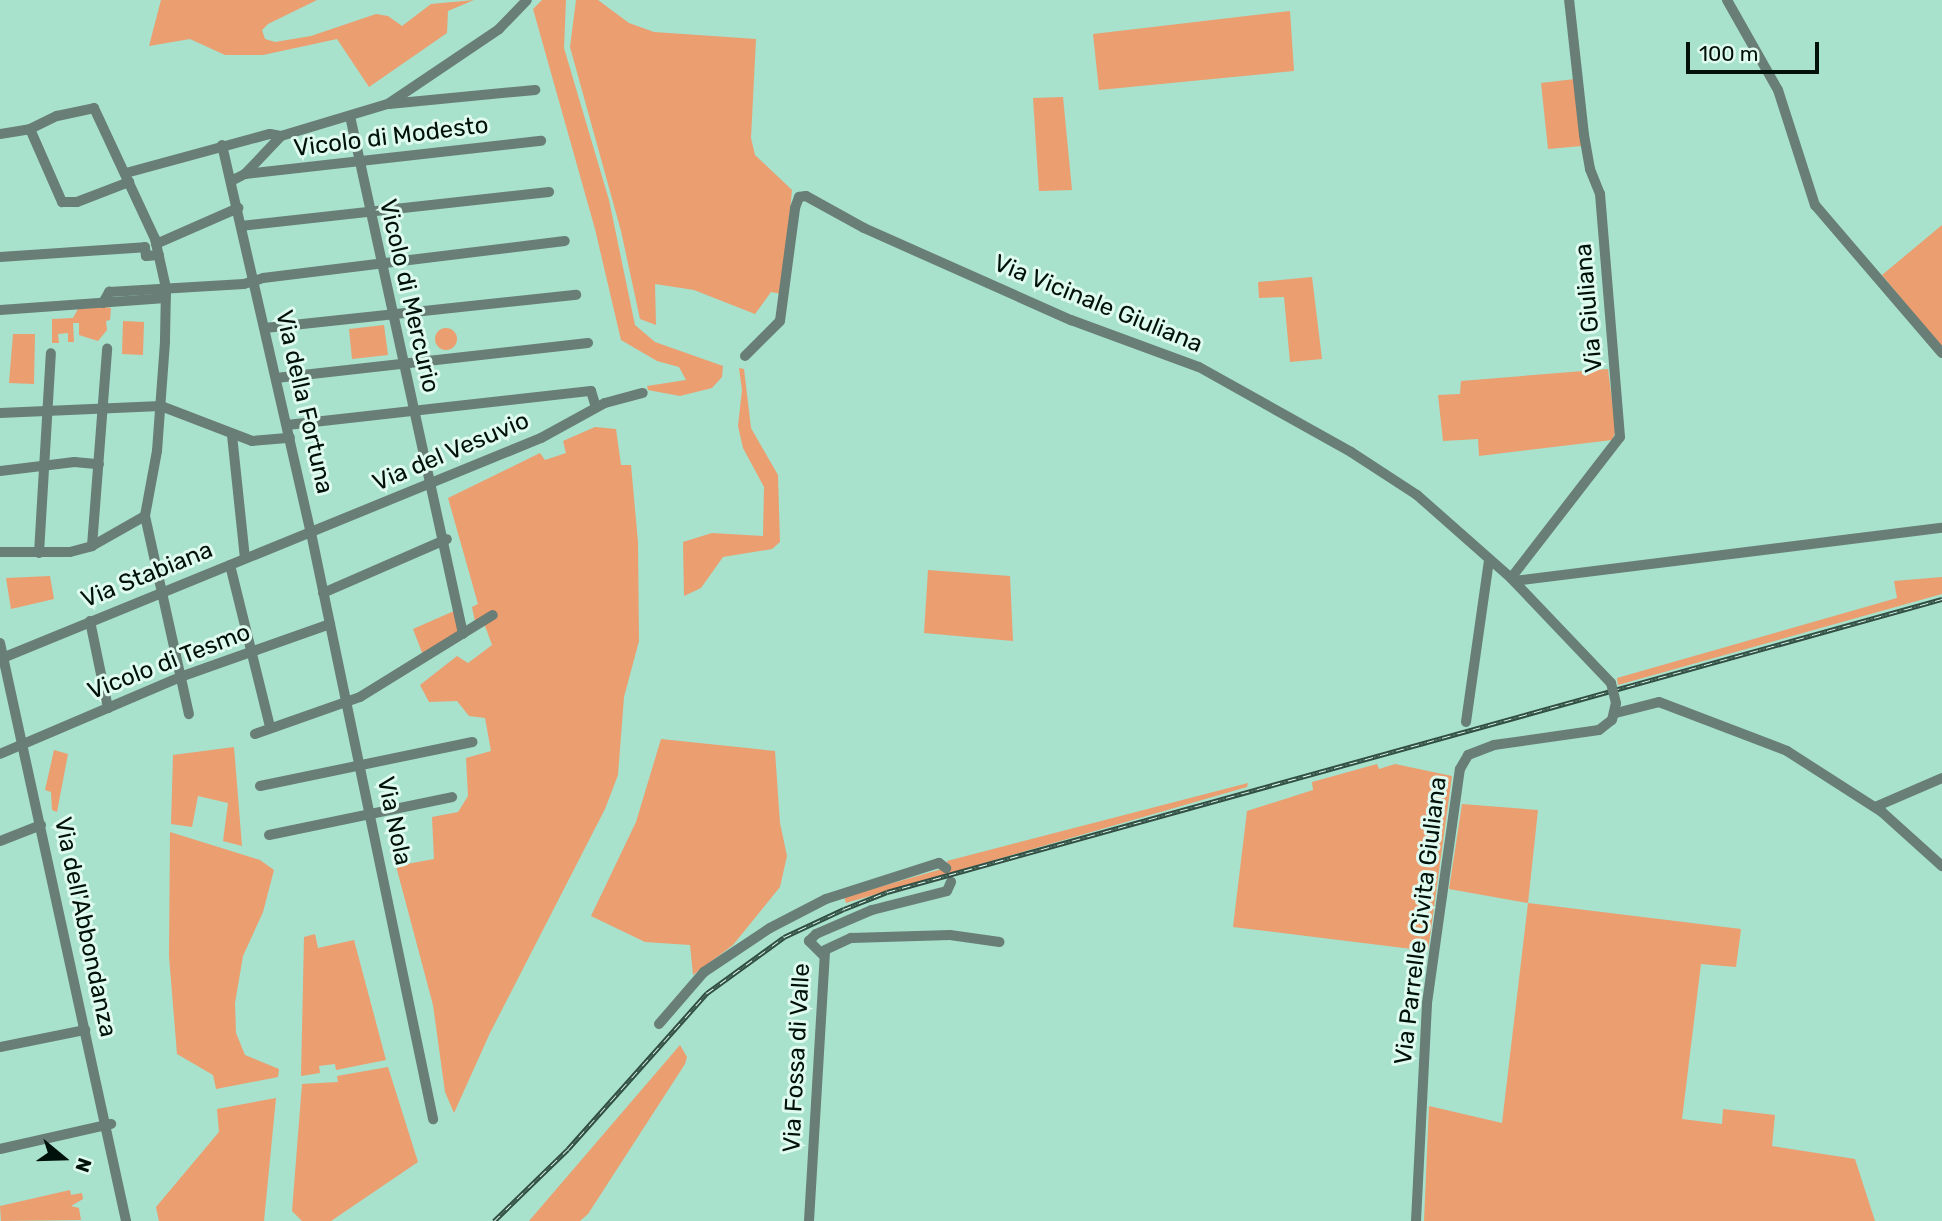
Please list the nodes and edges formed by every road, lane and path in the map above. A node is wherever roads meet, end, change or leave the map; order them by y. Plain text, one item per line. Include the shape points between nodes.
1 (1569, 0) edge
2 (1727, 0) edge
3 (526, 1) edge
4 (535, 90) dead end
5 (388, 104) junction
6 (350, 116) junction
7 (30, 130) junction
8 (0, 134) edge
9 (281, 136) junction
10 (541, 141) dead end
11 (222, 145) junction
12 (359, 163) junction
13 (245, 174) junction
14 (127, 177) junction
15 (233, 180) junction
16 (549, 192) dead end
17 (238, 208) junction
18 (368, 213) junction
19 (241, 226) junction
20 (565, 241) dead end
21 (156, 244) junction
22 (159, 255) junction
23 (0, 257) edge
24 (380, 263) junction
25 (259, 279) junction
26 (166, 293) junction
27 (576, 295) dead end
28 (0, 310) edge
29 (392, 314) junction
30 (265, 328) junction
31 (588, 343) dead end
32 (107, 349) dead end
33 (51, 353) dead end
34 (1942, 353) edge
35 (745, 356) dead end
36 (403, 363) junction
37 (276, 377) junction
38 (643, 393) dead end
39 (600, 405) junction
40 (161, 406) junction
41 (105, 407) junction
42 (49, 411) junction
43 (0, 412) edge
44 (413, 412) junction
45 (287, 425) junction
46 (232, 435) junction
47 (290, 438) junction
48 (44, 464) junction
49 (99, 464) junction
50 (0, 471) edge
51 (427, 484) junction
52 (145, 516) junction
53 (1942, 528) edge
54 (310, 533) junction
55 (445, 540) junction
56 (96, 544) junction
57 (0, 552) edge
58 (39, 553) junction
59 (245, 558) junction
60 (1489, 560) junction
61 (230, 565) junction
62 (1513, 579) junction
63 (163, 592) junction
64 (323, 593) junction
65 (494, 615) dead end
66 (90, 624) junction
67 (330, 624) junction
68 (463, 634) junction
69 (0, 643) edge
70 (253, 651) junction
71 (3, 658) edge
72 (183, 676) junction
73 (347, 703) junction
74 (108, 708) junction
75 (1616, 708) junction
76 (189, 714) dead end
77 (1466, 722) dead end
78 (270, 727) junction
79 (255, 734) dead end
80 (472, 742) dead end
81 (24, 744) junction
82 (0, 754) edge
83 (361, 765) junction
84 (1942, 778) edge
85 (260, 786) dead end
86 (452, 797) dead end
87 (1875, 807) junction
88 (370, 814) junction
89 (41, 825) junction
90 (269, 835) dead end
91 (0, 841) edge
92 (1942, 866) edge
93 (946, 868) dead end
94 (951, 882) dead end
95 (1000, 942) dead end
96 (823, 955) junction
97 (659, 1024) dead end
98 (85, 1030) junction
99 (0, 1047) edge
100 (433, 1119) dead end
101 (109, 1124) junction
102 (0, 1149) edge
103 (126, 1221) edge
104 (809, 1221) edge
105 (1416, 1221) edge

1 - 62 street, Via Giuliana via 1584,135 1600,194 1620,437
2 - 34 street via 1778,90 1815,205
3 - 5 street via 499,29
4 - 5 street
5 - 6 street
6 - 9 street
6 - 12 street, Vicolo di Mercurio
7 - 8 street
7 - 14 street via 57,116 94,108
7 - 14 street via 62,202 77,202
9 - 11 street via 270,134
9 - 13 street
10 - 12 street, Vicolo di Modesto
11 - 14 street
11 - 15 street, Via della Fortuna
12 - 13 street, Vicolo di Modesto
12 - 18 street, Vicolo di Mercurio
13 - 15 street
14 - 21 street
15 - 17 street, Via della Fortuna
16 - 18 street
17 - 19 street, Via della Fortuna
17 - 21 street
18 - 19 street
18 - 24 street, Vicolo di Mercurio
19 - 25 street, Via della Fortuna
20 - 24 street
21 - 22 street
22 - 23 street via 146,256 145,247
22 - 26 street
24 - 25 street
24 - 29 street, Vicolo di Mercurio
25 - 26 street
25 - 30 street, Via della Fortuna
26 - 28 street via 109,292 103,303
26 - 40 street
27 - 29 street
29 - 30 street
29 - 36 street, Vicolo di Mercurio
30 - 37 street, Via della Fortuna
31 - 36 street
32 - 41 street
33 - 42 street
35 - 60 street, Via Vicinale Giuliana via 780,321 795,208 799,197 806,196 873,232 1071,320 1216,376 1399,482
36 - 37 street
36 - 44 street, Vicolo di Mercurio
37 - 45 street, Via della Fortuna
38 - 39 street, Via del Vesuvio
39 - 44 street via 591,391
39 - 51 street, Via del Vesuvio via 541,438
40 - 41 street
40 - 46 street
40 - 52 street
41 - 42 street
41 - 49 street
42 - 43 street
42 - 48 street
44 - 45 street
44 - 51 street, Vicolo di Mercurio
45 - 47 street, Via della Fortuna
46 - 47 street via 252,441
46 - 59 street
47 - 54 street, Via della Fortuna
48 - 49 street
48 - 50 street
48 - 58 street
49 - 56 street
51 - 54 street, Via del Vesuvio
51 - 55 street, Vicolo di Mercurio
52 - 56 street
52 - 63 street
53 - 62 street
54 - 59 street, Via Stabiana
54 - 64 street, Via Nola
55 - 64 street
55 - 68 street, Vicolo di Mercurio
56 - 58 street
57 - 58 street
59 - 61 street, Via Stabiana
60 - 62 street, Via Vicinale Giuliana
60 - 77 street
61 - 63 street, Via Stabiana
61 - 70 street
62 - 75 street, bridge via 1611,682
63 - 66 street, Via Stabiana
63 - 72 street
64 - 67 street, Via Nola
65 - 68 street
66 - 71 street, Via Stabiana
66 - 74 street
67 - 70 street, Vicolo di Tesmo
67 - 73 street, Via Nola
68 - 73 street
69 - 71 street, Via dell'Abbondanza
70 - 72 street, Vicolo di Tesmo
70 - 78 street
71 - 81 street, Via dell'Abbondanza
72 - 74 street, Vicolo di Tesmo
72 - 76 street
73 - 78 street
73 - 83 street, Via Nola
74 - 81 street, Vicolo di Tesmo
75 - 87 street via 1659,702 1787,751
75 - 105 street, Via Parrelle Civita Giuliana via 1599,730 1515,740 1474,751 1463,761 1427,1003
78 - 79 street
80 - 83 street
81 - 82 street, Vicolo di Tesmo
81 - 89 street, Via dell'Abbondanza
83 - 85 street
83 - 88 street, Via Nola
84 - 87 street
86 - 88 street
87 - 92 street
88 - 90 street
88 - 100 street, Via Nola
89 - 91 street
89 - 98 street, Via dell'Abbondanza
93 - 97 street via 939,863 826,899 770,928 704,972
94 - 96 street via 947,891 872,910 816,934 809,941
95 - 96 street, Via Fossa di Valle via 950,935 851,939 835,943
96 - 104 street, Via Fossa di Valle
98 - 99 street
98 - 101 street, Via dell'Abbondanza
101 - 102 street
101 - 103 street, Via dell'Abbondanza

